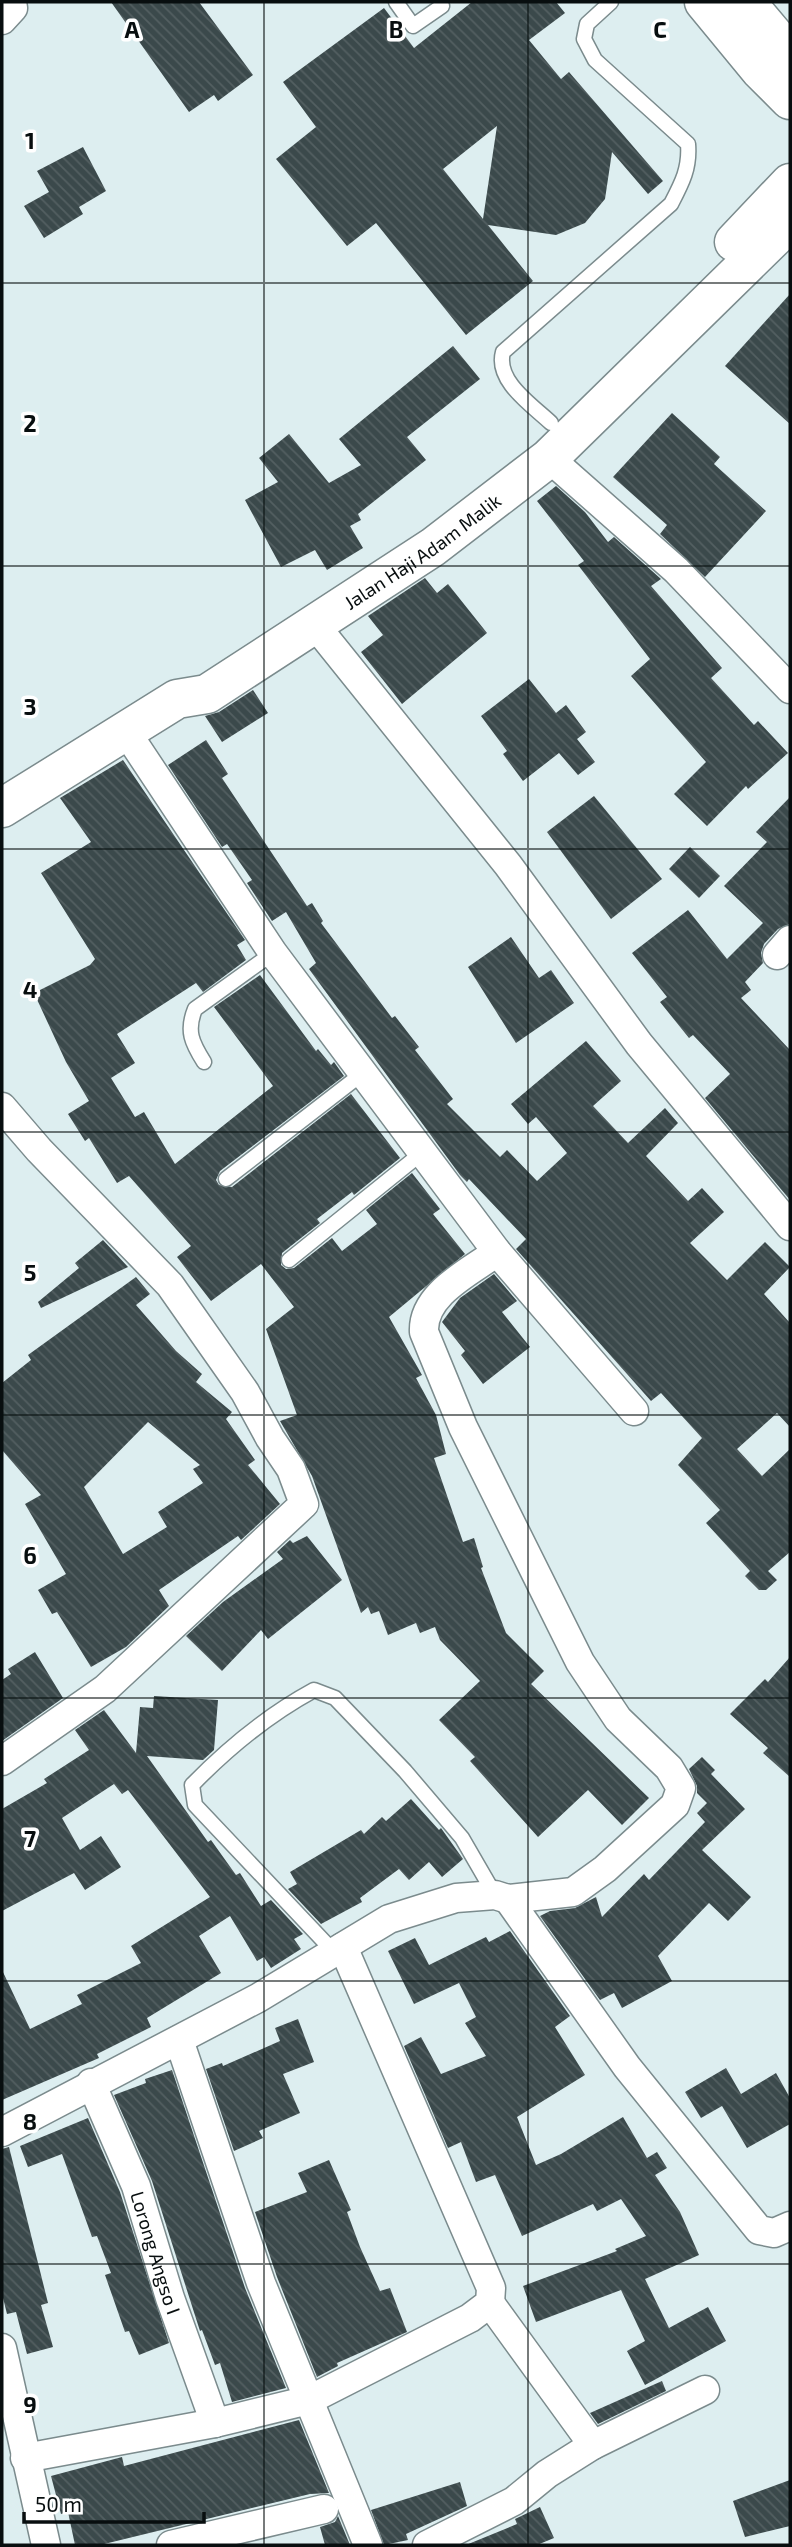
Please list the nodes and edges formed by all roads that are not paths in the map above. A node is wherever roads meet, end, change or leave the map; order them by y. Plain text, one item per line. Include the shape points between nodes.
1 (12, 2) edge
2 (396, 2) edge
3 (611, 2) edge
4 (704, 2) edge
5 (746, 2) edge
6 (443, 3) edge
7 (2, 20) edge
8 (787, 44) edge
9 (790, 100) edge
10 (790, 183) edge
11 (790, 222) edge
12 (550, 441) junction
13 (315, 625) junction
14 (789, 684) edge
15 (177, 699) junction
16 (127, 733) junction
17 (2, 808) edge
18 (273, 953) junction
19 (204, 1062) dead end
20 (363, 1073) junction
21 (2, 1107) edge
22 (423, 1152) junction
23 (226, 1179) dead end
24 (790, 1226) edge
25 (497, 1252) junction
26 (289, 1260) dead end
27 (634, 1411) dead end
28 (2, 1761) edge
29 (502, 1897) junction
30 (338, 1949) junction
31 (179, 2040) junction
32 (91, 2083) junction
33 (2, 2132) edge
34 (790, 2226) edge
35 (490, 2303) junction
36 (2, 2348) edge
37 (705, 2390) dead end
38 (309, 2400) junction
39 (215, 2423) junction
40 (593, 2445) junction
41 (24, 2458) junction
42 (324, 2509) dead end
43 (46, 2545) edge
44 (171, 2545) edge
45 (368, 2545) edge
46 (427, 2545) edge

1 - 7 street via 13,8
2 - 6 lane via 413,26
3 - 12 lane via 587,24 584,39 596,60 688,144 690,159 671,204 503,352 500,363 505,378
4 - 9 main road
5 - 8 main road
10 - 12 main road
11 - 12 main road, Jalan Haji Adam Malik
12 - 13 main road, Jalan Haji Adam Malik via 433,547
12 - 14 street
12 - 15 main road via 425,529 194,672
13 - 15 main road, Jalan Haji Adam Malik via 207,694
13 - 24 street via 508,865 639,1044
15 - 16 main road, Jalan Haji Adam Malik
16 - 17 main road, Jalan Haji Adam Malik
16 - 18 street
18 - 19 lane via 195,1009 189,1022 191,1040
18 - 20 street
20 - 22 street
20 - 23 lane
21 - 28 street via 170,1285 246,1392 291,1469 304,1504 105,1689
22 - 25 street
22 - 26 lane
25 - 27 street
25 - 29 street via 431,1302 423,1316 424,1332 463,1427 580,1662 618,1719 669,1768 681,1788 674,1805 605,1870 573,1892
29 - 30 street via 456,1898 388,1919
29 - 30 lane via 462,1838 405,1771 334,1698 314,1689 281,1708 192,1785 195,1805
29 - 34 street via 626,2067 759,2230 774,2232
30 - 31 street
30 - 35 street via 491,2288
31 - 32 street
31 - 38 street via 261,2283
32 - 33 street
32 - 39 street, Lorong Angso I via 136,2186
35 - 38 street via 470,2318
35 - 40 street
36 - 41 street
37 - 40 street
38 - 39 street
38 - 45 street
39 - 41 street
40 - 46 street via 514,2501
41 - 43 street
42 - 44 street

